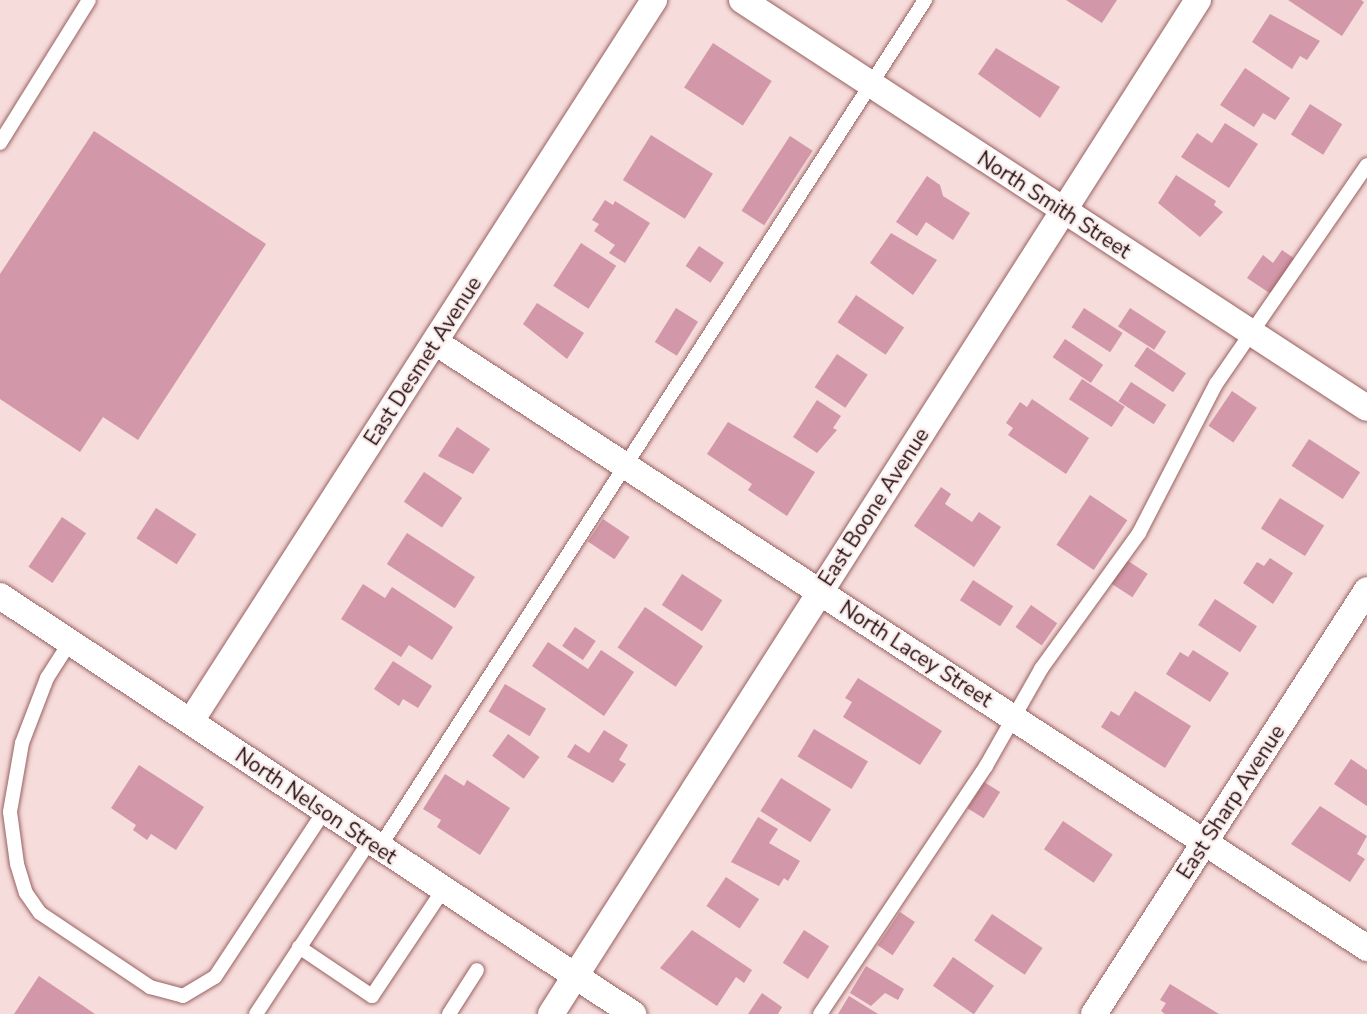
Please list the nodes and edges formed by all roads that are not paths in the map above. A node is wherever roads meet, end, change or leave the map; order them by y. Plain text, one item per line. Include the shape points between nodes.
1 (89, 0) edge
2 (654, 0) edge
3 (742, 0) edge
4 (925, 0) edge
5 (1198, 0) edge
6 (870, 84) junction
7 (0, 143) edge
8 (1367, 165) edge
9 (1063, 212) junction
10 (1253, 334) junction
11 (435, 342) junction
12 (1367, 408) edge
13 (627, 464) junction
14 (1367, 590) edge
15 (820, 591) junction
16 (0, 596) edge
17 (70, 642) junction
18 (1013, 718) junction
19 (191, 721) junction
20 (324, 812) junction
21 (1205, 842) junction
22 (374, 845) junction
23 (442, 890) junction
24 (299, 947) junction
25 (1367, 948) edge
26 (477, 970) dead end
27 (574, 976) junction
28 (256, 1014) edge
29 (449, 1014) edge
30 (551, 1014) edge
31 (633, 1014) edge
32 (820, 1014) edge
33 (1094, 1014) edge

1 - 7 lane
2 - 11 street, East Desmet Avenue
3 - 6 street, North Smith Street
4 - 6 lane
5 - 9 street, East Boone Avenue
6 - 9 street, North Smith Street
6 - 13 lane
8 - 10 lane
9 - 10 street, North Smith Street
9 - 15 street, East Boone Avenue
10 - 12 street, North Smith Street
10 - 18 lane via 1187,434 1139,533 1041,669
11 - 13 street, North Lacey Street
11 - 19 street, East Desmet Avenue
13 - 15 street, North Lacey Street
13 - 22 lane
14 - 21 street, East Sharp Avenue
15 - 18 street, North Lacey Street
15 - 27 street, East Boone Avenue
16 - 17 street, North Nelson Street
17 - 19 street, North Nelson Street
17 - 20 lane via 47,678 22,743 10,812 17,864 26,893 40,913 141,981 164,994 183,996 215,977
18 - 21 street, North Lacey Street
18 - 32 lane
19 - 20 street, North Nelson Street
20 - 22 street, North Nelson Street
21 - 25 street, North Lacey Street
21 - 33 street, East Sharp Avenue
22 - 23 street, North Nelson Street
22 - 24 lane
23 - 24 lane via 372,996
23 - 27 street, North Nelson Street
24 - 28 lane
26 - 29 lane
27 - 30 street, East Boone Avenue
27 - 31 street, North Nelson Street

